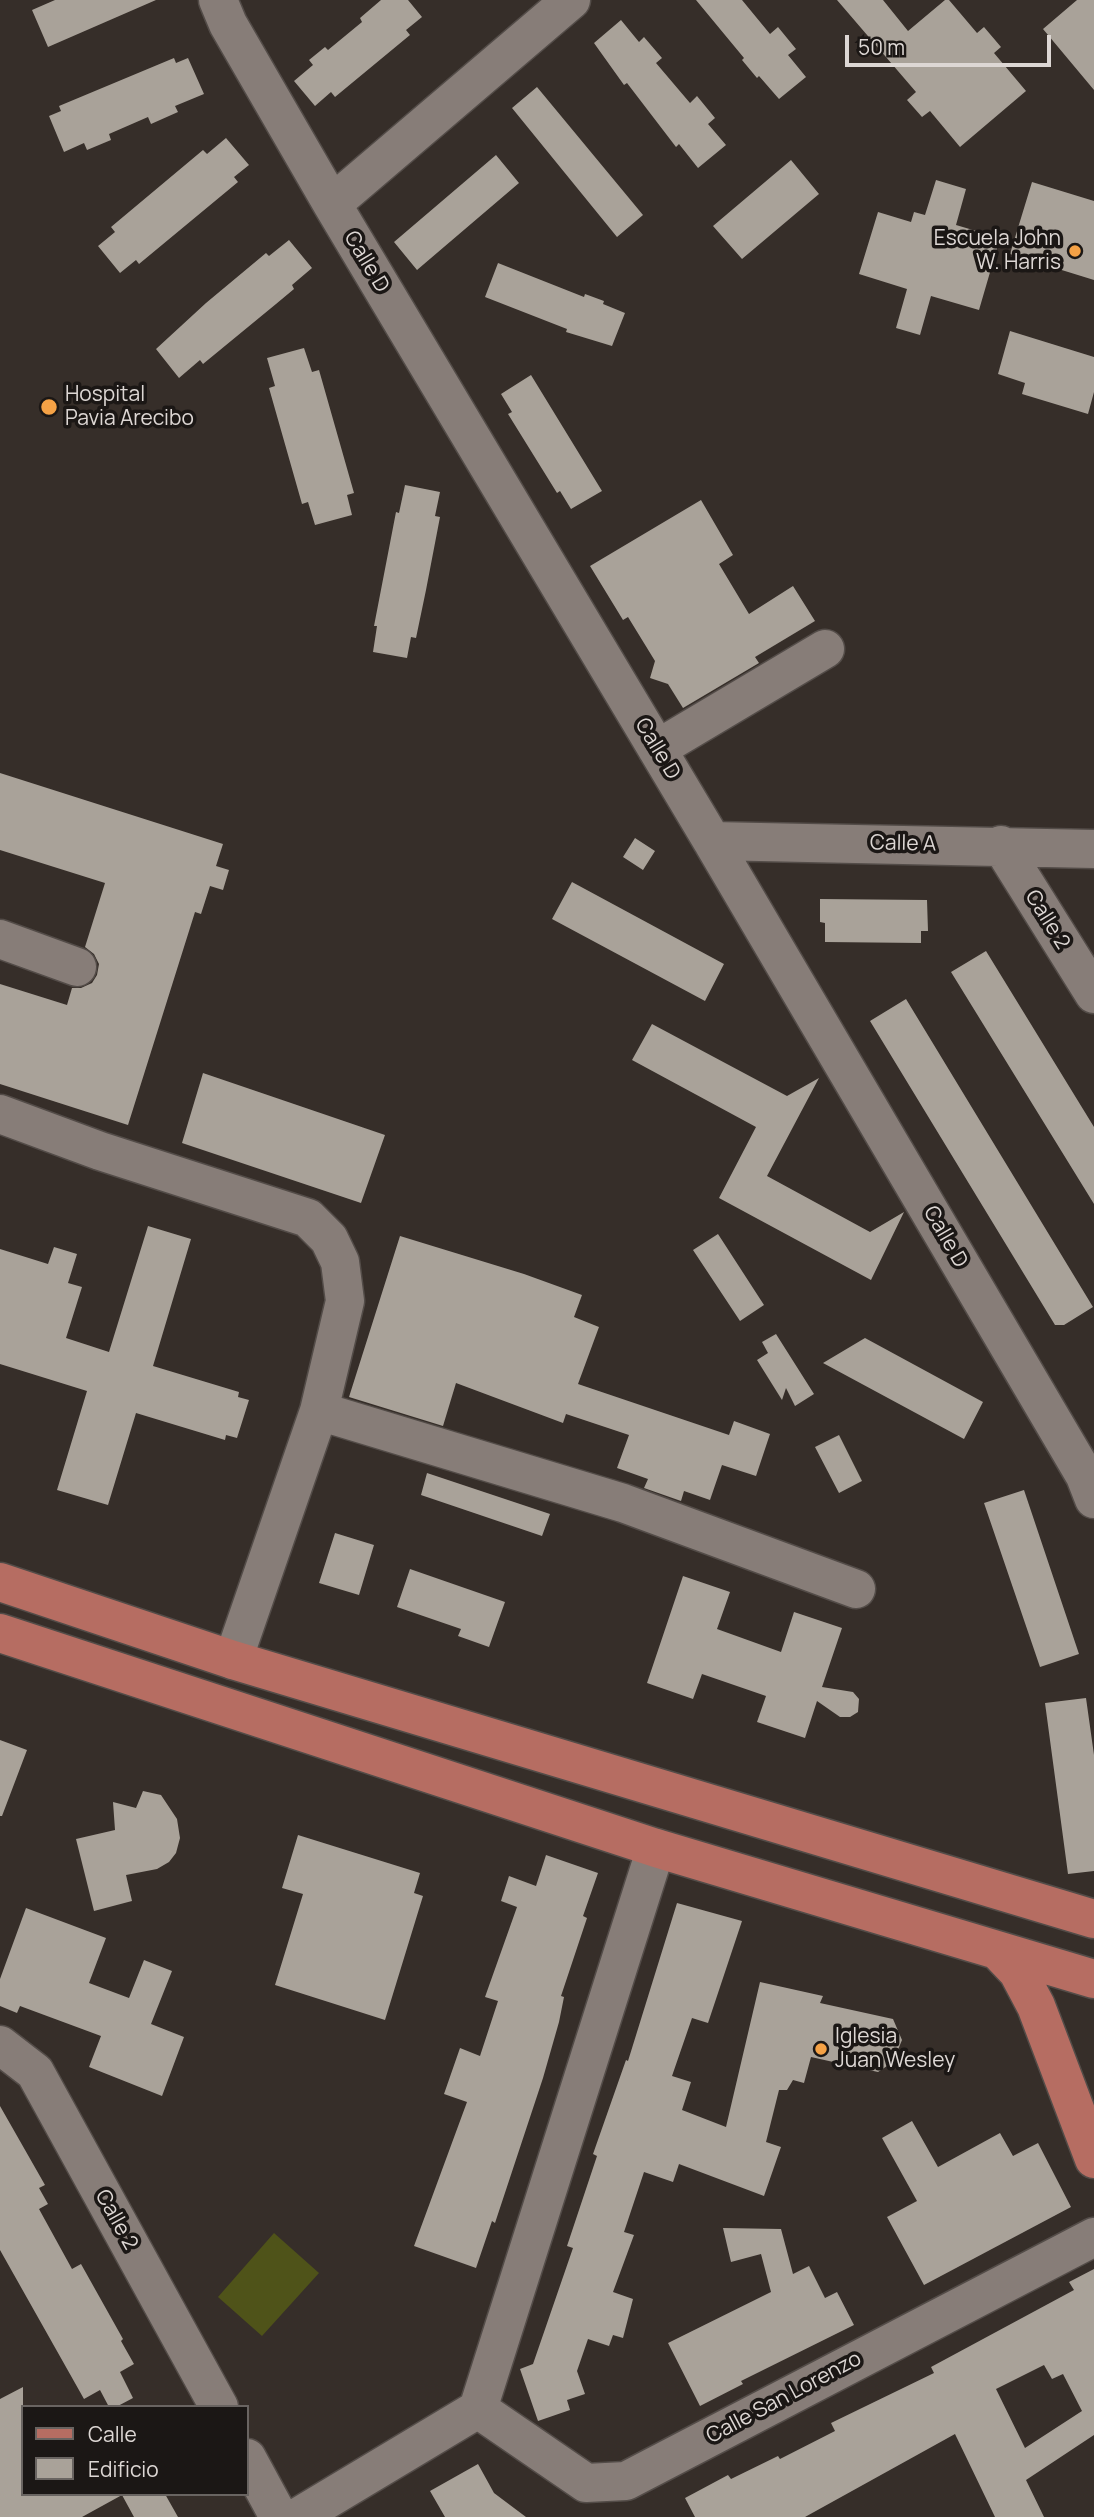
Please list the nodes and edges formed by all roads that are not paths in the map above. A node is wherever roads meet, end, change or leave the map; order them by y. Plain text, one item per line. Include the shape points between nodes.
1 (218, 0) edge
2 (571, 0) edge
3 (332, 204) junction
4 (825, 649) dead end
5 (657, 749) junction
6 (712, 841) junction
7 (1001, 845) junction
8 (1094, 849) edge
9 (0, 939) edge
10 (77, 967) dead end
11 (1094, 994) edge
12 (0, 1114) edge
13 (319, 1411) junction
14 (1094, 1499) edge
15 (0, 1582) edge
16 (856, 1588) dead end
17 (0, 1633) edge
18 (233, 1660) junction
19 (656, 1848) junction
20 (1094, 1919) edge
21 (999, 1952) junction
22 (1094, 1979) edge
23 (0, 2045) edge
24 (1094, 2159) edge
25 (1094, 2237) edge
26 (218, 2405) edge
27 (478, 2409) junction
28 (248, 2460) edge
29 (279, 2517) edge
30 (298, 2517) edge

1 - 3 street, Calle D
2 - 3 street
3 - 5 street, Calle D
4 - 5 street
5 - 6 street, Calle D
6 - 7 street, Calle A
6 - 14 street, Calle D via 1085,1476
7 - 8 street, Calle A
7 - 11 street, Calle 2
9 - 10 street
12 - 13 street via 308,1219 329,1239 340,1262 345,1301
13 - 16 street via 623,1503
13 - 18 street
15 - 18 main road
17 - 19 main road
18 - 20 main road
19 - 21 main road
19 - 27 street
21 - 22 main road
21 - 24 main road via 1018,1972 1036,2006
23 - 26 street, Calle 2 via 35,2072
25 - 27 street, Calle San Lorenzo via 626,2481 586,2483
27 - 30 street
28 - 29 street

